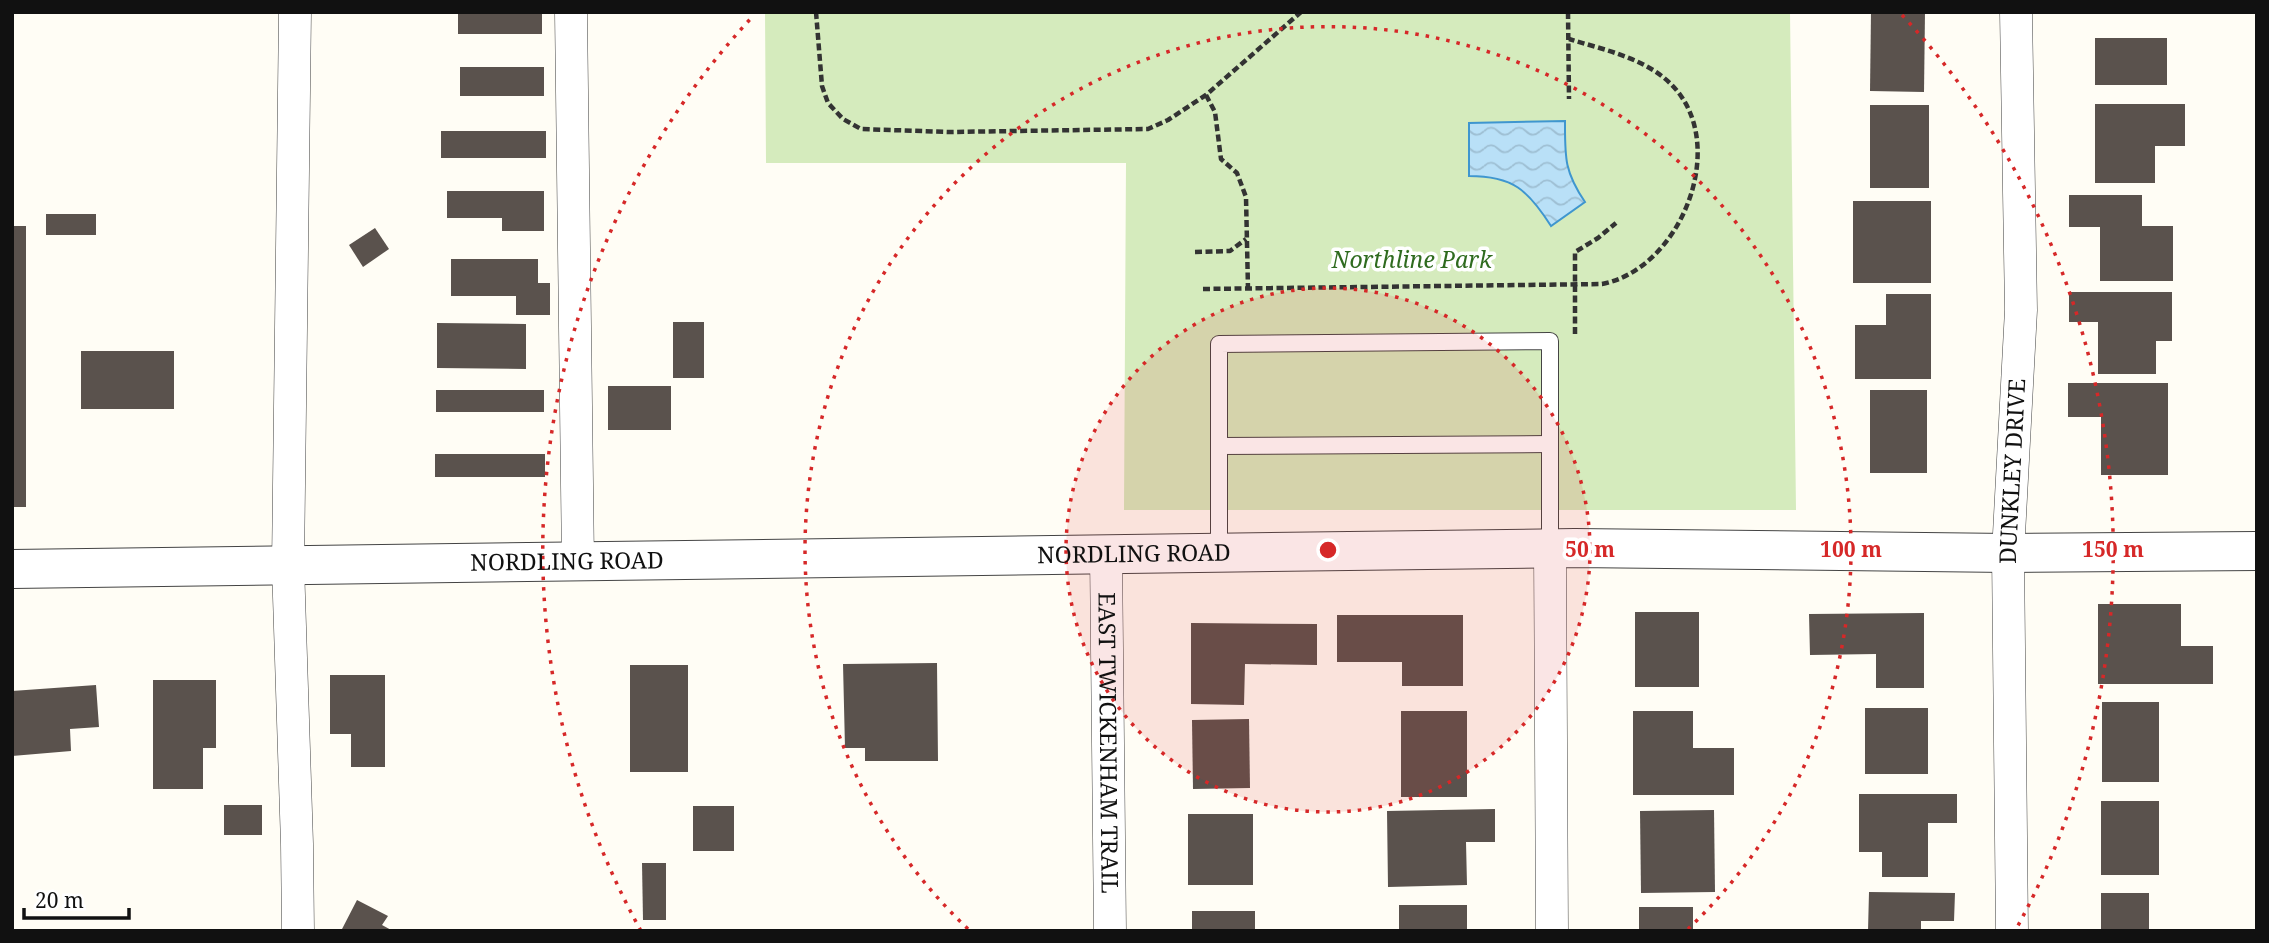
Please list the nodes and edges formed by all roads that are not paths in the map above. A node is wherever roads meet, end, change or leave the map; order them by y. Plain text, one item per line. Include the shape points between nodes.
1 (295, 12) edge
2 (571, 12) edge
3 (2016, 12) edge
4 (1550, 444) junction
5 (1219, 446) junction
6 (1550, 549) junction
7 (2257, 551) edge
8 (1219, 553) junction
9 (2008, 553) junction
10 (1106, 554) junction
11 (578, 563) junction
12 (288, 565) junction
13 (12, 569) edge
14 (298, 931) edge
15 (1110, 931) edge
16 (1552, 931) edge
17 (2012, 931) edge

1 - 12 street
2 - 11 street
3 - 9 street, DUNKLEY DRIVE via 2021,310
4 - 5 lane
4 - 5 lane via 1550,341 1219,344
4 - 6 lane
5 - 8 lane
6 - 8 street, NORDLING ROAD
6 - 9 street, NORDLING ROAD
6 - 16 street
7 - 9 street, NORDLING ROAD
8 - 10 street, NORDLING ROAD
9 - 17 street, DUNKLEY DRIVE
10 - 11 street, NORDLING ROAD
10 - 15 street, EAST TWICKENHAM TRAIL
11 - 12 street, NORDLING ROAD
12 - 13 street, NORDLING ROAD
12 - 14 street

